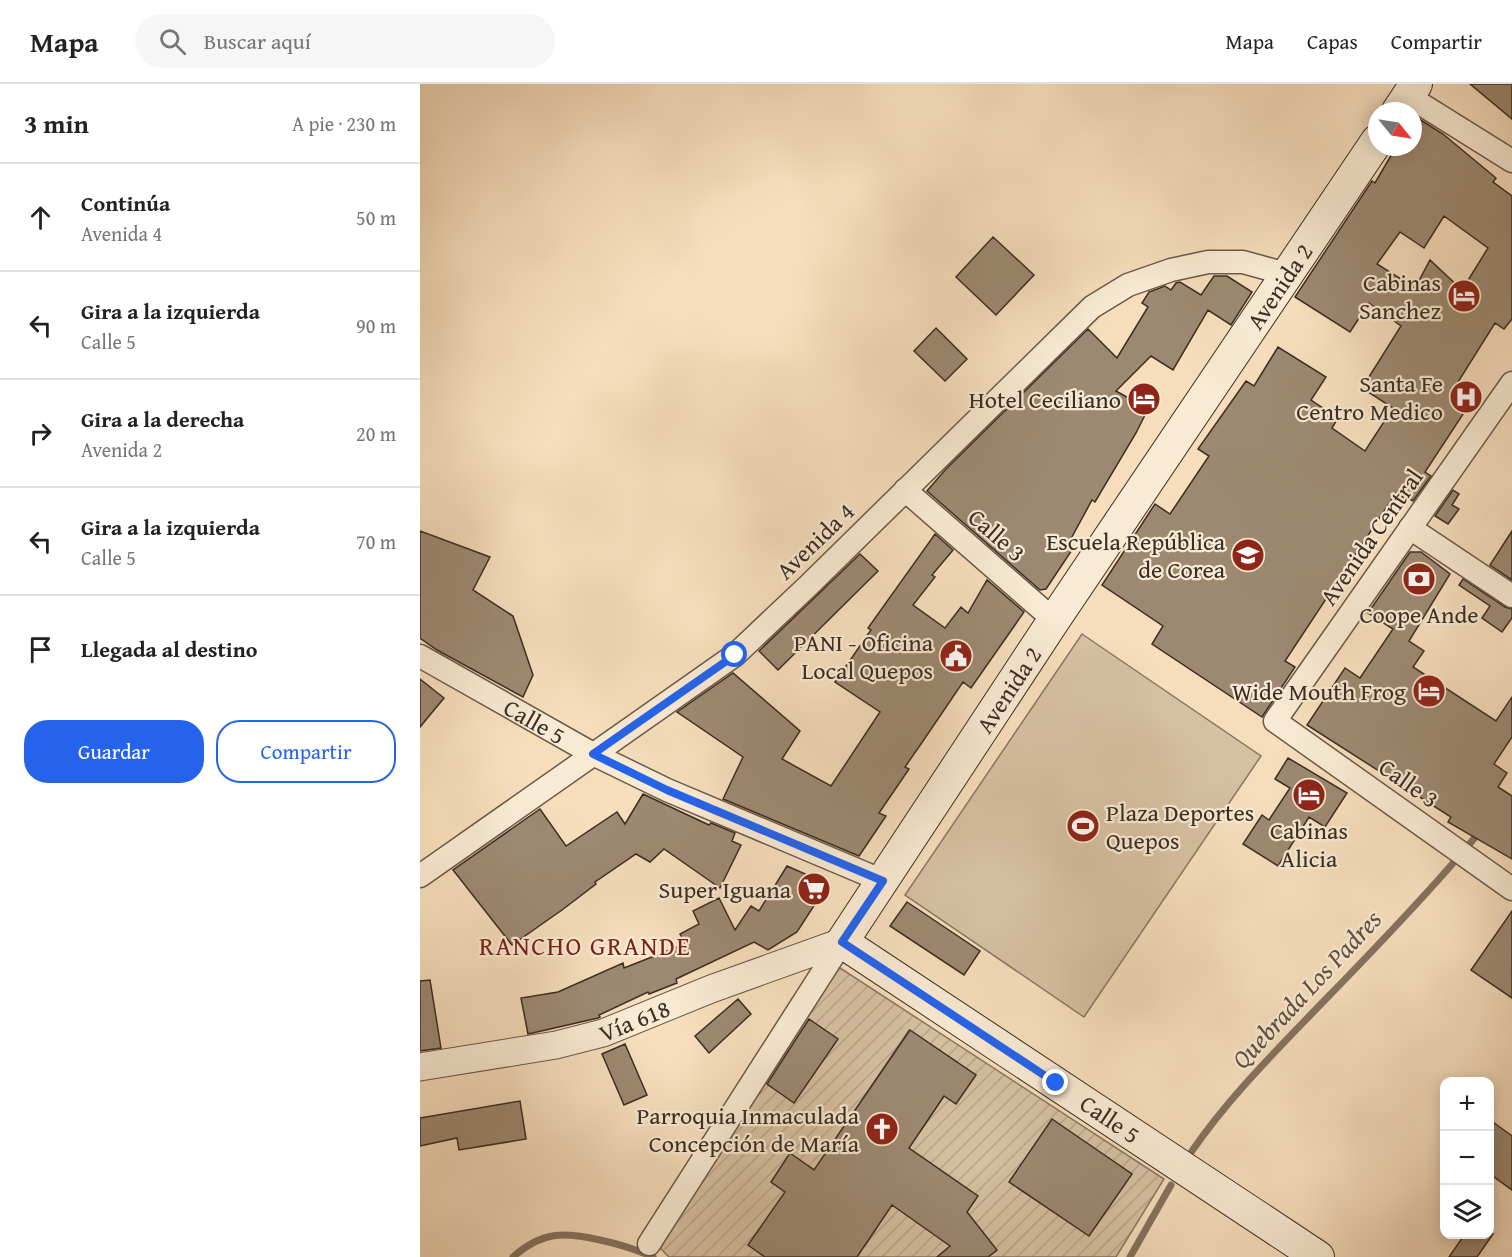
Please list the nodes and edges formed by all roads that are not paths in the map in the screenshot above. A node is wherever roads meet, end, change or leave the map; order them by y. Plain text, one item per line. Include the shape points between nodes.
1 (1407, 97) edge
2 (1368, 154) edge
3 (1512, 161) edge
4 (1286, 274) junction
5 (1512, 384) edge
6 (905, 490) junction
7 (1410, 528) junction
8 (1512, 596) edge
9 (1054, 620) junction
10 (420, 656) edge
11 (1275, 721) joint
12 (593, 754) junction
13 (420, 876) edge
14 (883, 881) junction
15 (1512, 889) edge
16 (842, 942) junction
17 (420, 1067) edge
18 (649, 1244) dead end
19 (1318, 1257) edge

1 - 3 street
2 - 4 main road, Avenida 2
4 - 6 street, Avenida 4 via 1243,262 1208,262 1128,285 1092,307
4 - 9 main road, Avenida 2
5 - 7 street, Avenida Central
6 - 9 street, Calle 3
6 - 12 street, Avenida 4 via 735,655
7 - 8 street
7 - 11 street, Avenida Central
9 - 14 main road, Avenida 2
10 - 12 street, Calle 5
11 - 15 street, Calle 3
12 - 13 street, Avenida 4
12 - 14 street, Calle 5 via 667,790
14 - 16 main road, Avenida 2
16 - 17 street, Vía 618 via 603,1033 556,1045
16 - 18 street, Avenida 2
16 - 19 main road, Calle 5

